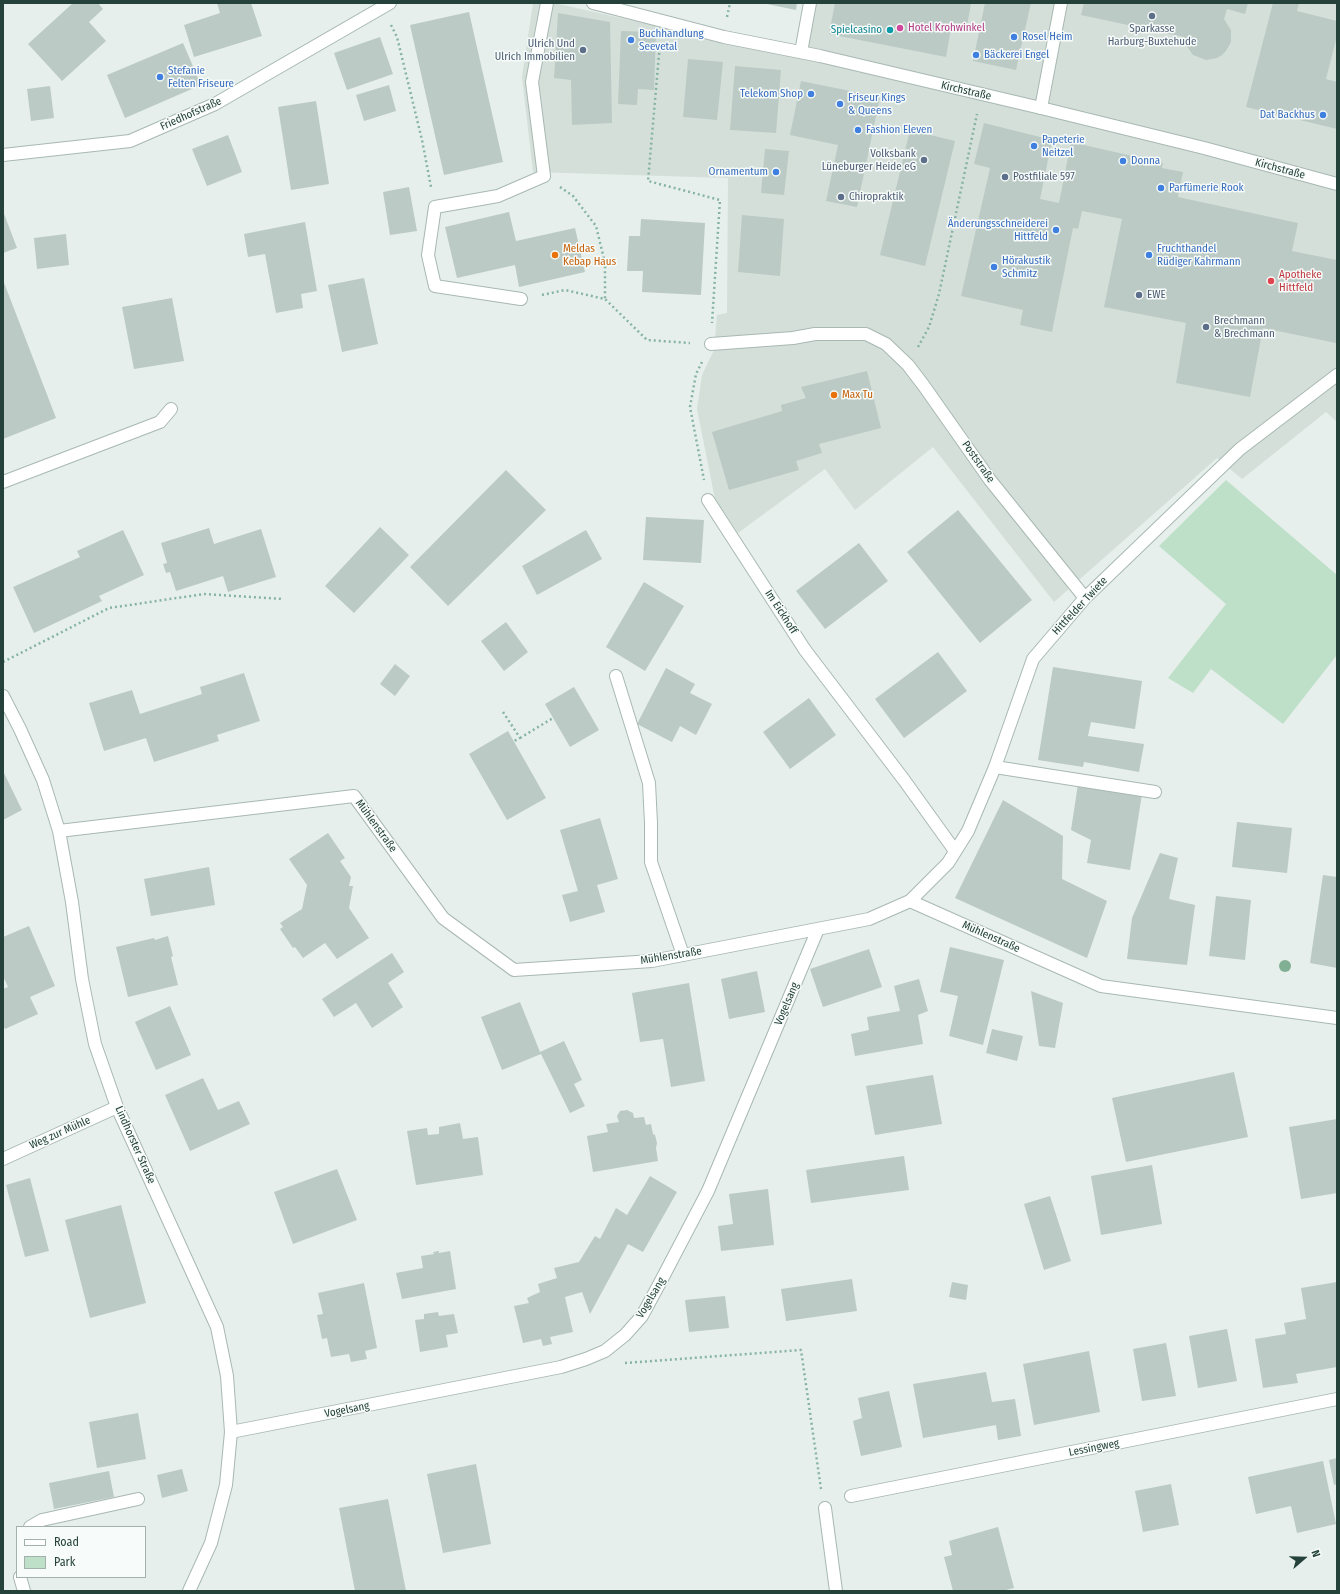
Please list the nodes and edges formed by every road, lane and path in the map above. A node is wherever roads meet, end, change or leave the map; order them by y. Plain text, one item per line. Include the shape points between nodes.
1 (547, 3) edge
2 (593, 3) edge
3 (810, 3) edge
4 (1061, 3) edge
5 (386, 4) edge
6 (662, 20) junction
7 (801, 52) junction
8 (981, 94) junction
9 (1041, 108) junction
10 (3, 155) edge
11 (544, 176) junction
12 (1337, 184) edge
13 (435, 207) junction
14 (521, 299) joint
15 (605, 299) junction
16 (711, 344) junction
17 (908, 365) junction
18 (1337, 375) edge
19 (171, 408) dead end
20 (3, 482) edge
21 (708, 500) joint
22 (1085, 598) junction
23 (283, 599) dead end
24 (3, 662) edge
25 (616, 676) dead end
26 (3, 696) edge
27 (503, 712) dead end
28 (553, 718) dead end
29 (520, 738) junction
30 (514, 741) dead end
31 (995, 768) junction
32 (1155, 792) dead end
33 (59, 831) junction
34 (955, 851) junction
35 (910, 901) junction
36 (818, 929) junction
37 (683, 955) junction
38 (1337, 1018) edge
39 (117, 1107) junction
40 (3, 1159) edge
41 (623, 1363) dead end
42 (1337, 1399) edge
43 (231, 1432) junction
44 (851, 1496) dead end
45 (138, 1499) dead end
46 (825, 1508) joint
47 (32, 1526) edge
48 (20, 1578) edge
49 (24, 1591) edge
50 (189, 1591) edge
51 (836, 1591) edge

1 - 11 street via 532,82
2 - 6 street, Kirchstraße
3 - 7 street
4 - 9 street
5 - 10 street, Friedhofstraße via 215,104 130,141
5 - 13 path via 397,37 422,140
6 - 7 street, Kirchstraße via 724,37
6 - 16 path via 648,181 720,200
7 - 8 street, Kirchstraße
8 - 9 street, Kirchstraße
8 - 17 path via 939,294 929,327
9 - 12 street, Kirchstraße
11 - 13 street via 498,196
11 - 15 path via 573,196 596,226 605,263
13 - 14 street via 428,256 435,286
14 - 15 path via 565,290
15 - 16 path via 647,340
16 - 17 street, Poststraße via 815,334 866,334 886,344
16 - 21 path via 696,374 690,407
17 - 22 street, Poststraße via 990,480
18 - 22 street, Hittfelder Twiete via 1240,449
19 - 20 street via 160,422
21 - 34 street, Im Eickhoff via 806,650
22 - 31 street, Hittfelder Twiete via 1033,659
23 - 24 path via 204,594 109,608
25 - 37 street via 649,783 651,862
26 - 33 street, Lindhorster Straße via 43,780
27 - 29 path
28 - 29 path
29 - 30 path
31 - 32 street
31 - 34 street, Hittfelder Twiete via 968,831
33 - 37 street, Mühlenstraße via 354,796 443,918 514,970 652,961
33 - 39 street, Lindhorster Straße via 93,1037
34 - 35 street, Hittfelder Twiete via 948,863
35 - 36 street, Mühlenstraße via 869,919
35 - 38 street, Mühlenstraße via 1101,986
36 - 37 street, Mühlenstraße
36 - 43 street, Vogelsang via 708,1191 642,1316 625,1334 605,1351 561,1368
39 - 40 street, Weg zur Mühle
39 - 43 street, Lindhorster Straße via 217,1327 227,1376
41 - 46 path via 800,1350
42 - 44 street, Lessingweg
43 - 50 street, Lindhorster Straße via 226,1485 210,1543
45 - 47 street via 42,1520
46 - 51 street
48 - 49 street

